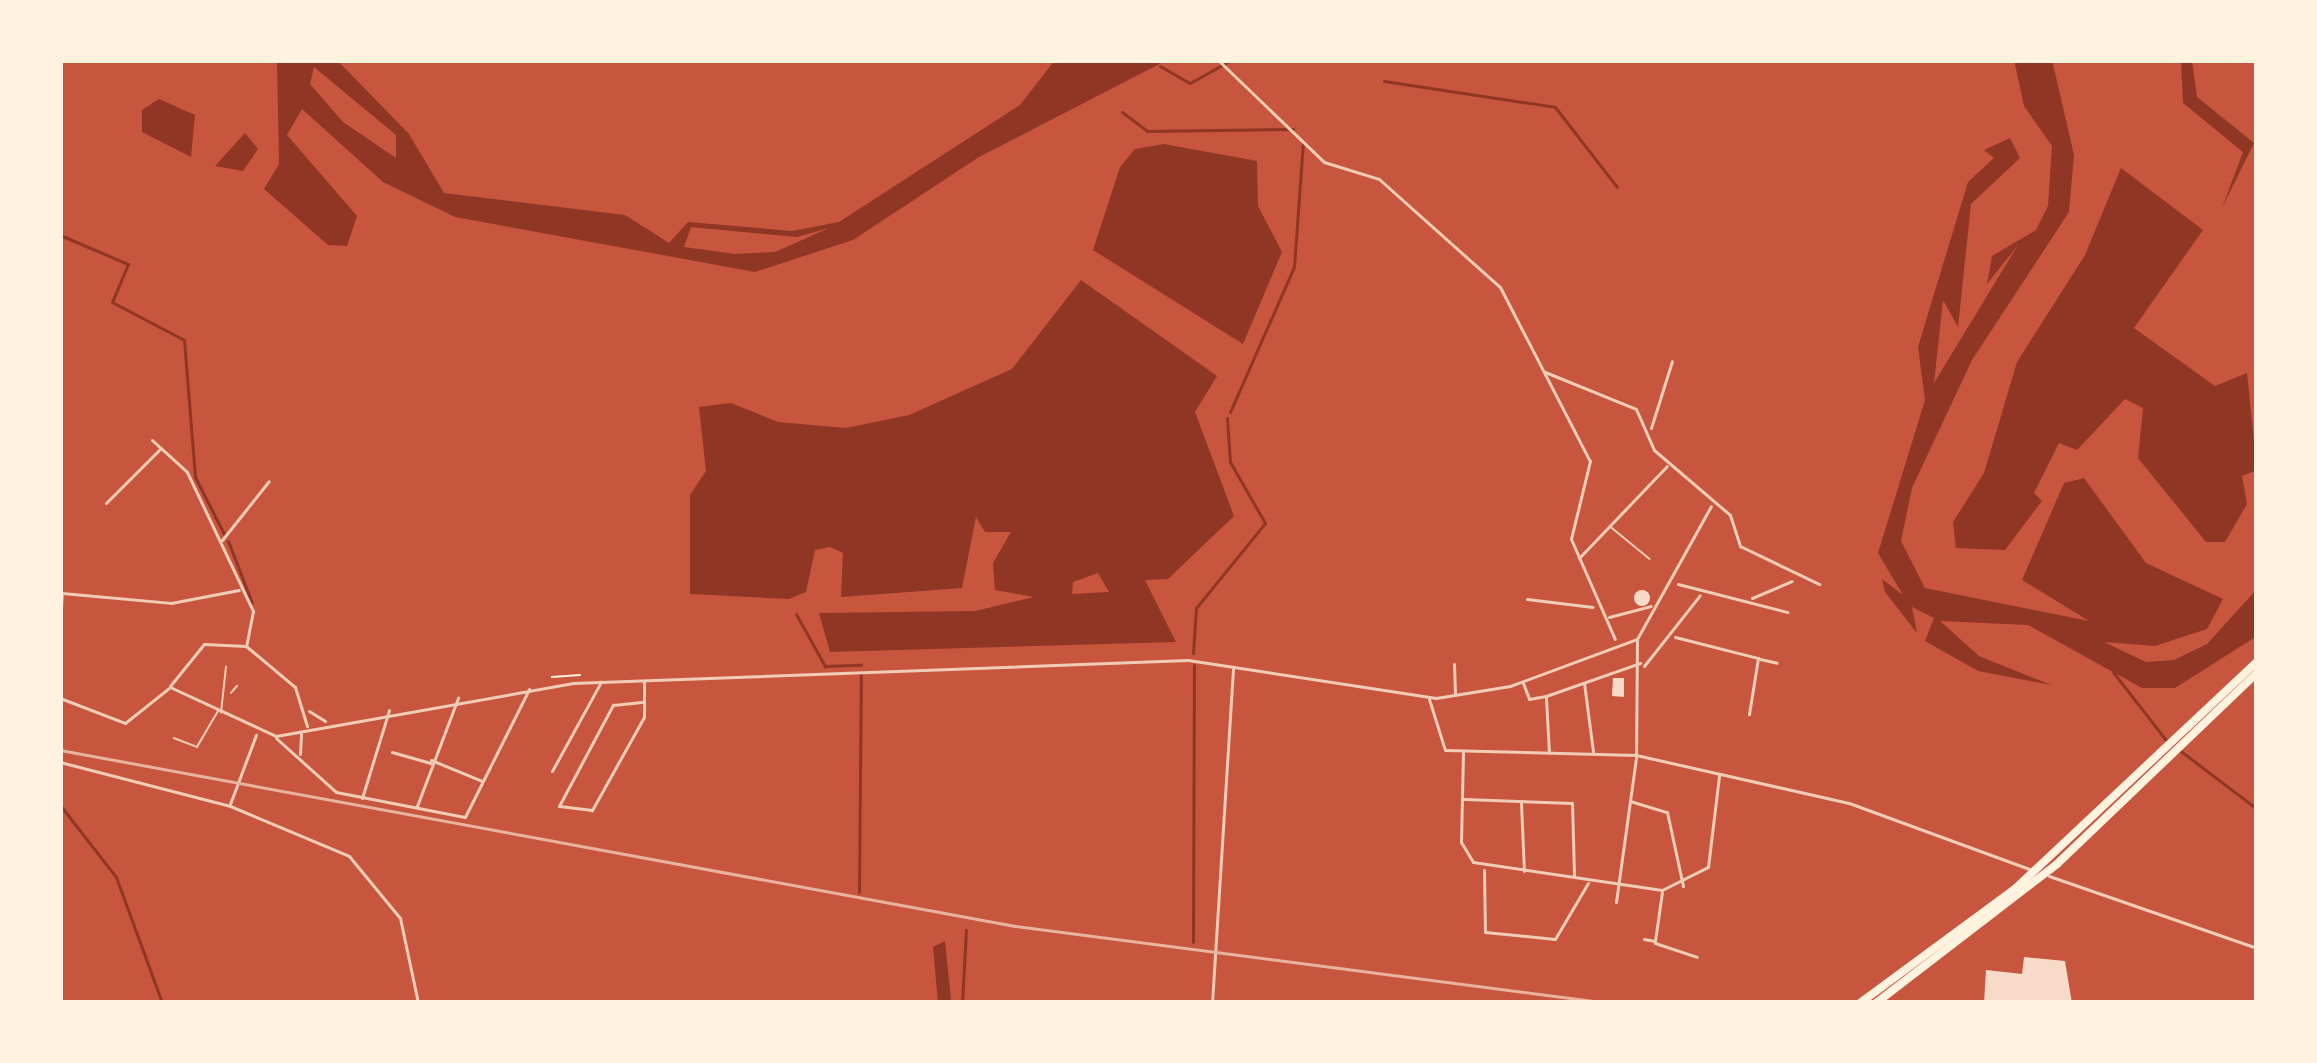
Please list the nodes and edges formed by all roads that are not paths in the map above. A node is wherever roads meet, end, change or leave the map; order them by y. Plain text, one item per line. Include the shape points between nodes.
1 (1217, 60) edge
2 (1672, 361) dead end
3 (1543, 371) junction
4 (1650, 429) junction
5 (152, 440) dead end
6 (162, 447) junction
7 (1668, 465) junction
8 (269, 481) dead end
9 (106, 503) dead end
10 (1711, 506) junction
11 (1611, 526) junction
12 (220, 542) junction
13 (1579, 558) junction
14 (1650, 560) dead end
15 (1794, 581) junction
16 (1676, 584) junction
17 (1820, 584) dead end
18 (240, 590) junction
19 (62, 592) edge
20 (1702, 593) junction
21 (1750, 598) junction
22 (1526, 599) dead end
23 (1653, 606) junction
24 (1595, 607) junction
25 (1786, 611) dead end
26 (1606, 619) junction
27 (60, 627) edge
28 (1675, 637) junction
29 (1637, 639) junction
30 (1616, 640) junction
31 (246, 646) junction
32 (1758, 658) junction
33 (2257, 662) edge
34 (1778, 663) dead end
35 (1454, 664) dead end
36 (1233, 665) junction
37 (1642, 665) junction
38 (226, 667) dead end
39 (2257, 673) edge
40 (644, 680) junction
41 (602, 681) junction
42 (1522, 682) junction
43 (1584, 682) junction
44 (238, 686) dead end
45 (170, 687) junction
46 (530, 688) junction
47 (228, 696) junction
48 (1455, 696) junction
49 (1546, 696) junction
50 (60, 698) edge
51 (458, 698) junction
52 (1429, 698) junction
53 (644, 703) junction
54 (389, 708) junction
55 (307, 710) junction
56 (219, 712) junction
57 (1749, 715) dead end
58 (325, 721) junction
59 (304, 731) junction
60 (257, 734) junction
61 (276, 736) junction
62 (174, 738) dead end
63 (392, 752) dead end
64 (1462, 752) junction
65 (1549, 753) junction
66 (1593, 753) junction
67 (1636, 754) junction
68 (300, 756) junction
69 (60, 762) edge
70 (431, 762) junction
71 (2162, 763) junction
72 (552, 771) dead end
73 (1720, 772) junction
74 (484, 782) junction
75 (362, 799) junction
76 (1463, 799) junction
77 (1630, 800) junction
78 (1520, 801) junction
79 (230, 806) junction
80 (416, 807) junction
81 (1485, 868) junction
82 (1524, 873) junction
83 (1574, 879) junction
84 (1589, 881) junction
85 (1618, 884) junction
86 (1684, 888) junction
87 (1662, 890) junction
88 (2021, 890) junction
89 (1616, 902) dead end
90 (1644, 940) dead end
91 (1655, 941) junction
92 (2257, 947) edge
93 (1697, 957) dead end
94 (418, 1003) edge
95 (1212, 1003) edge
96 (1860, 1003) edge
97 (1876, 1003) edge

1 - 3 street via 1324,162 1379,179 1411,219 1487,272
2 - 4 street
3 - 4 street via 1636,409
3 - 13 street via 1590,461 1569,528
4 - 7 street
5 - 6 street
6 - 9 street
6 - 12 street
7 - 10 street
7 - 11 street
8 - 12 street
10 - 15 street via 1730,515 1740,546
10 - 16 street
11 - 13 street
11 - 14 lane
12 - 18 street
13 - 24 street
15 - 17 street
15 - 21 street
16 - 20 street
16 - 23 street
18 - 19 street via 171,603
18 - 31 street via 254,621
19 - 27 street
20 - 21 street
20 - 28 street
21 - 25 street
22 - 24 street
23 - 26 street
23 - 29 street
24 - 26 street
26 - 30 street
28 - 32 street
28 - 37 street
29 - 30 street
29 - 37 street
30 - 42 street
31 - 45 street via 204,644
31 - 55 street via 290,680
32 - 34 street
32 - 57 street
33 - 71 highway
35 - 48 street
36 - 40 street
36 - 52 street
36 - 95 street via 1223,938
37 - 43 street
37 - 67 street
38 - 47 lane
39 - 71 highway
40 - 41 street
40 - 53 street
41 - 46 street
41 - 72 street
42 - 48 street
42 - 49 street via 1528,699
43 - 49 street
43 - 66 street
44 - 47 lane
45 - 50 street via 124,723
45 - 56 street
46 - 51 street
46 - 74 street
47 - 56 lane
48 - 52 street
49 - 65 street
51 - 54 street
51 - 70 street
52 - 64 street via 1438,744
53 - 53 street via 590,812 559,806 613,705
54 - 58 street
54 - 75 street
55 - 58 street
55 - 59 street
56 - 60 street
56 - 62 lane via 197,747
58 - 59 street
59 - 61 street
59 - 68 street
60 - 61 street
60 - 79 street
61 - 68 street
63 - 70 street
64 - 65 street
64 - 76 street
65 - 66 street
66 - 67 street
67 - 73 street
67 - 77 street
68 - 75 street via 336,792
69 - 79 street
70 - 74 street
70 - 80 street
71 - 88 highway
73 - 86 street via 1710,863
73 - 92 street via 1849,803
74 - 80 street via 465,817
75 - 80 street
76 - 78 street
76 - 81 street via 1461,842
77 - 85 street
77 - 86 street via 1666,812
78 - 82 street
78 - 83 street via 1574,806
79 - 94 street via 371,876 400,918
81 - 82 street
81 - 84 street via 1481,929 1548,939 1565,931
82 - 83 street
83 - 84 street
84 - 85 street
85 - 87 street
85 - 89 street
86 - 87 street
87 - 91 street
88 - 96 highway
88 - 97 highway
90 - 91 street
91 - 93 street

